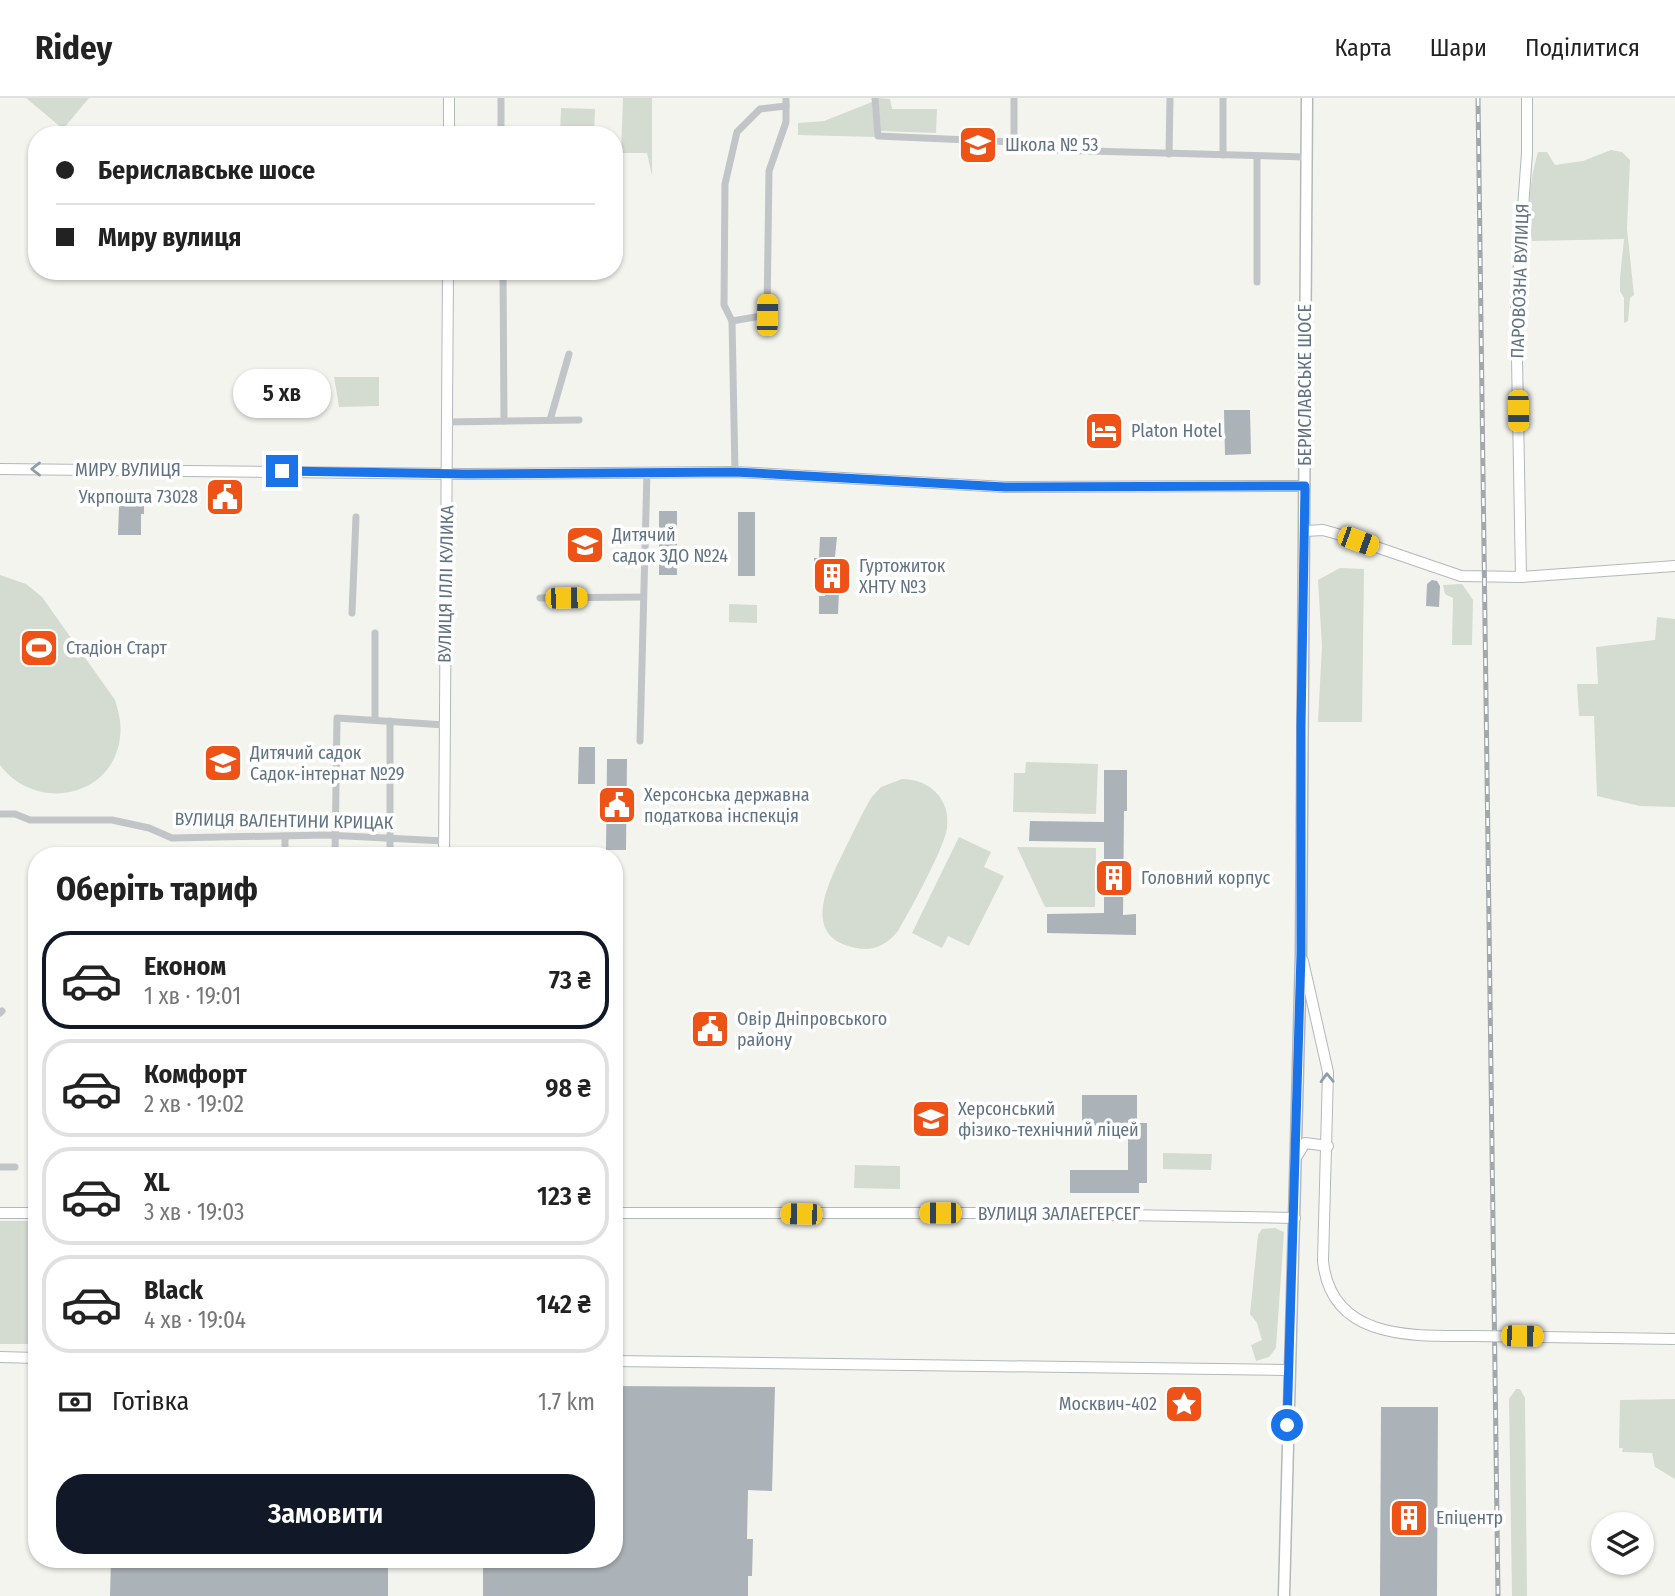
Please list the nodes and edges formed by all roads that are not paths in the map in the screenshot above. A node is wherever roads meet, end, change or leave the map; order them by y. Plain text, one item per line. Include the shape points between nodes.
1 (449, 98) edge
2 (501, 98) edge
3 (875, 98) edge
4 (1014, 98) edge
5 (1170, 98) edge
6 (1223, 98) edge
7 (1307, 98) edge
8 (1527, 98) edge
9 (786, 102) edge
10 (449, 126) edge
11 (501, 126) edge
12 (1014, 145) junction
13 (1169, 154) junction
14 (1223, 155) junction
15 (1257, 157) junction
16 (1306, 157) junction
17 (448, 280) edge
18 (503, 280) edge
19 (1257, 282) dead end
20 (732, 320) junction
21 (569, 354) dead end
22 (550, 420) junction
23 (579, 420) dead end
24 (504, 421) junction
25 (447, 422) junction
26 (0, 469) edge
27 (647, 472) junction
28 (735, 472) junction
29 (447, 474) junction
30 (1305, 486) junction
31 (356, 517) dead end
32 (1305, 531) junction
33 (1675, 566) edge
34 (1521, 577) junction
35 (643, 597) junction
36 (540, 598) dead end
37 (352, 612) dead end
38 (375, 634) dead end
39 (375, 720) junction
40 (390, 721) junction
41 (445, 725) junction
42 (640, 740) dead end
43 (0, 814) edge
44 (285, 836) junction
45 (335, 836) junction
46 (390, 839) junction
47 (444, 841) junction
48 (285, 847) edge
49 (335, 847) edge
50 (390, 847) edge
51 (444, 847) edge
52 (1301, 954) junction
53 (1328, 1146) junction
54 (1297, 1156) junction
55 (0, 1167) edge
56 (15, 1167) dead end
57 (0, 1213) edge
58 (28, 1213) edge
59 (623, 1213) edge
60 (1295, 1218) junction
61 (1675, 1339) edge
62 (0, 1357) edge
63 (28, 1358) edge
64 (623, 1361) edge
65 (1288, 1370) junction
66 (1284, 1596) edge

1 - 10 street
2 - 11 street
3 - 12 street via 878,136
4 - 12 street
5 - 13 street
6 - 14 street
7 - 16 main road, БЕРИСЛАВСЬКЕ ШОСЕ
8 - 34 street, ПАРОВОЗНА ВУЛИЦЯ via 1516,304
9 - 20 street via 760,109 737,132 724,184 724,305
9 - 20 street via 786,122 769,171 767,315
12 - 13 street
13 - 14 street
14 - 15 street
15 - 16 street
15 - 19 street
16 - 30 main road, БЕРИСЛАВСЬКЕ ШОСЕ
17 - 25 street, ВУЛИЦЯ ІЛЛІ КУЛИКА
18 - 24 street
20 - 28 street
21 - 22 street
22 - 23 street
22 - 24 street
24 - 25 street
25 - 29 street, ВУЛИЦЯ ІЛЛІ КУЛИКА
29 -> 26 street, МИРУ ВУЛИЦЯ
27 - 28 street, МИРУ ВУЛИЦЯ
27 - 29 street, МИРУ ВУЛИЦЯ
27 - 35 street
28 - 30 street, МИРУ ВУЛИЦЯ via 1005,487
29 - 41 street, ВУЛИЦЯ ІЛЛІ КУЛИКА
30 - 32 main road, БЕРИСЛАВСЬКЕ ШОСЕ
31 - 37 street
32 - 34 street via 1341,535 1461,576
32 - 52 main road, БЕРИСЛАВСЬКЕ ШОСЕ
33 - 34 street
35 - 36 street
35 - 42 street
38 - 39 street
39 - 40 street
39 - 45 street via 337,718
40 - 41 street
40 - 46 street
41 - 47 street, ВУЛИЦЯ ІЛЛІ КУЛИКА
43 - 44 street, ВУЛИЦЯ ВАЛЕНТИНИ КРИЦАК via 30,820 112,821 172,838
44 - 45 street, ВУЛИЦЯ ВАЛЕНТИНИ КРИЦАК
44 - 48 street
45 - 46 street, ВУЛИЦЯ ВАЛЕНТИНИ КРИЦАК
45 - 49 street
46 - 47 street, ВУЛИЦЯ ВАЛЕНТИНИ КРИЦАК
46 - 50 street
47 - 51 street, ВУЛИЦЯ ІЛЛІ КУЛИКА
53 -> 52 street via 1328,1072
52 - 54 main road, БЕРИСЛАВСЬКЕ ШОСЕ
53 - 54 street via 1305,1143
53 - 61 street, bridge via 1325,1275 1336,1301 1353,1317 1395,1332 1430,1336
54 - 60 main road, БЕРИСЛАВСЬКЕ ШОСЕ
55 - 56 street
57 - 58 street
59 - 60 street, ВУЛИЦЯ ЗАЛАЕГЕРСЕГ
60 - 65 main road, БЕРИСЛАВСЬКЕ ШОСЕ
62 - 63 street
64 - 65 street
65 - 66 main road, БЕРИСЛАВСЬКЕ ШОСЕ

